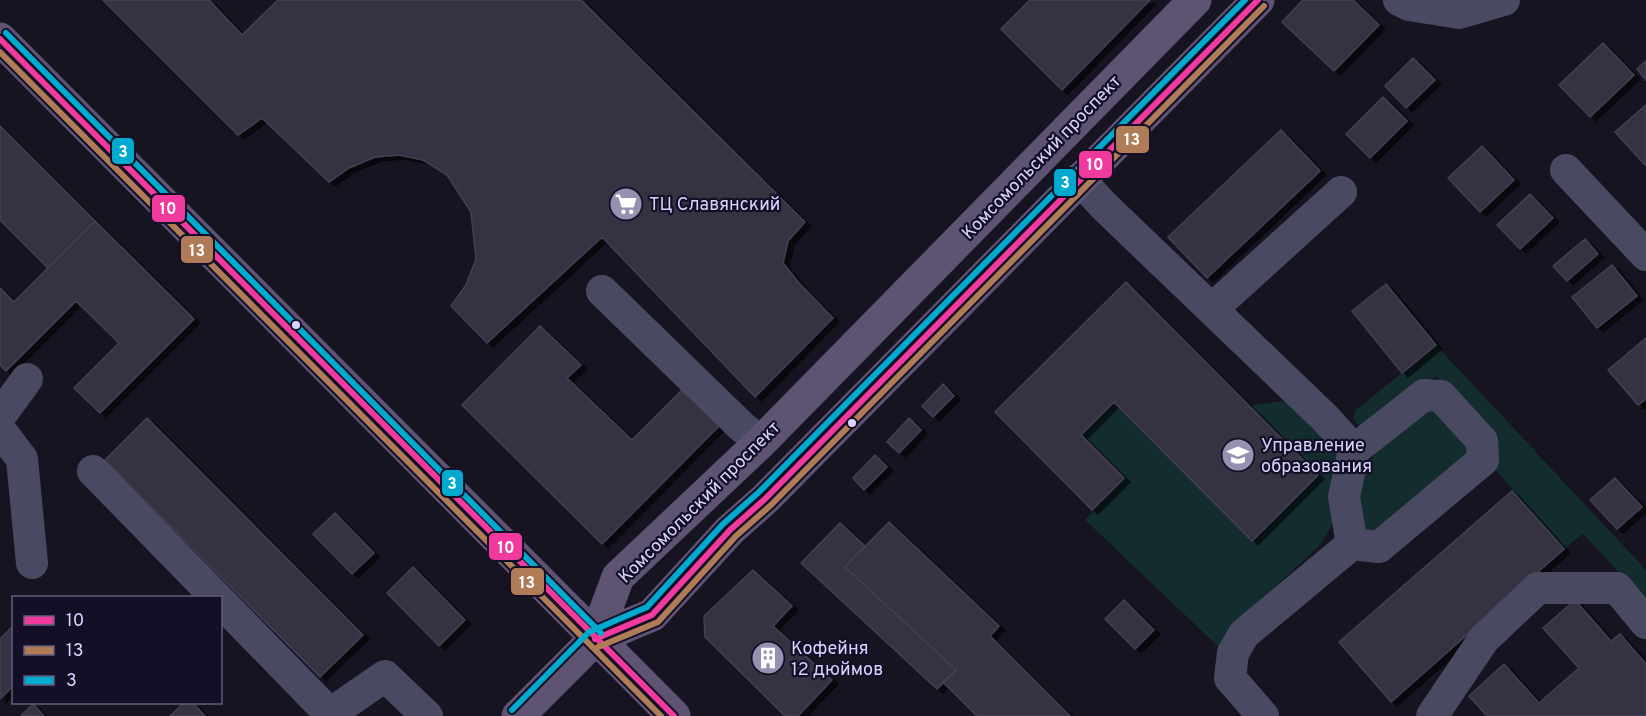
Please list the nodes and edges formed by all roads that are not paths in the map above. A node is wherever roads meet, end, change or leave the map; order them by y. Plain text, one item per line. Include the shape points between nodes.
1 (1195, 0) edge
2 (1258, 0) edge
3 (1399, 0) edge
4 (1504, 0) edge
5 (0, 39) edge
6 (1566, 170) dead end
7 (1079, 179) junction
8 (1341, 192) dead end
9 (1646, 255) edge
10 (603, 291) dead end
11 (1212, 309) junction
12 (27, 379) dead end
13 (0, 416) edge
14 (0, 430) edge
15 (761, 442) junction
16 (1354, 450) junction
17 (93, 471) dead end
18 (1352, 544) junction
19 (32, 563) dead end
20 (216, 596) edge
21 (222, 603) edge
22 (1646, 623) edge
23 (596, 639) junction
24 (427, 716) edge
25 (518, 716) edge
26 (674, 716) edge
27 (1263, 716) edge
28 (1432, 716) edge

1 - 15 main road, Комсомольский проспект
2 - 7 main road
3 - 4 street via 1459,13
5 - 23 main road
6 - 9 street
7 - 11 street
7 - 23 main road via 730,530 652,615
8 - 11 street
10 - 15 street
11 - 16 street
12 - 13 street
14 - 19 street via 22,459
15 - 23 main road, Комсомольский проспект via 618,577
16 - 18 street via 1344,497
16 - 18 street via 1424,395 1441,396 1482,441 1483,460 1379,547
17 - 20 street
18 - 27 street via 1244,634 1233,653 1230,678
21 - 24 street via 330,714 385,676
22 - 28 street via 1617,588 1538,588 1484,639
23 - 25 main road
23 - 26 main road

